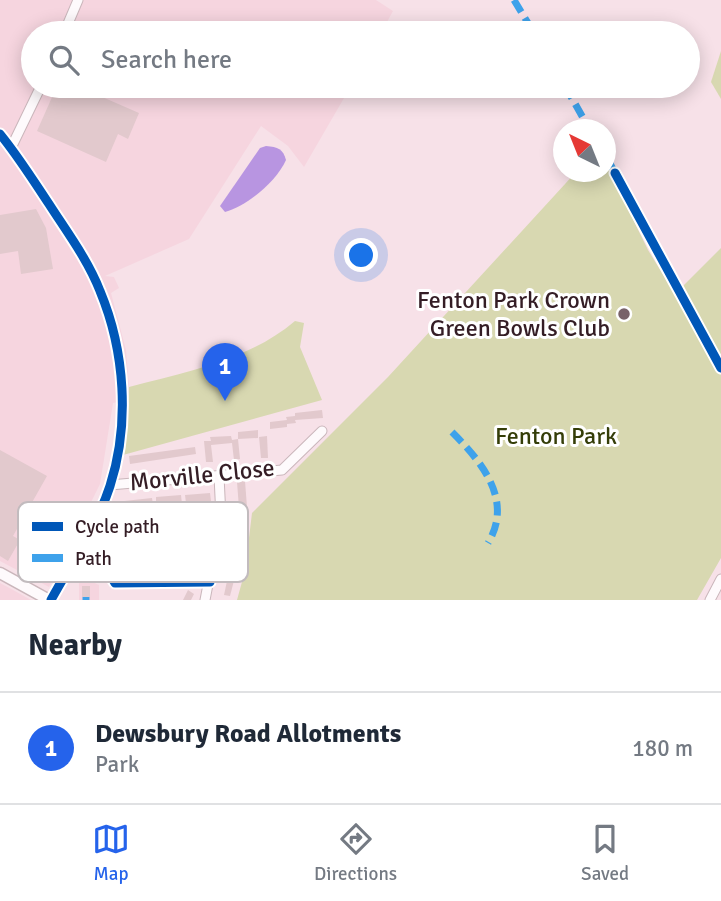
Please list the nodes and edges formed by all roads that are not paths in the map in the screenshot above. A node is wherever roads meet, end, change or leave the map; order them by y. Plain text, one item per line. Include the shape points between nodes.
1 (78, 0) edge
2 (69, 21) edge
3 (35, 98) edge
4 (0, 134) edge
5 (12, 148) junction
6 (616, 175) edge
7 (721, 368) edge
8 (321, 431) dead end
9 (219, 476) junction
10 (114, 485) junction
11 (105, 502) edge
12 (220, 502) edge
13 (0, 573) edge
14 (721, 579) edge
15 (60, 582) edge
16 (114, 582) edge
17 (210, 582) joint
18 (50, 600) edge
19 (205, 600) edge
20 (710, 600) edge

1 - 2 street
3 - 5 street
4 - 5 street
5 - 10 street via 79,251 109,316 122,392
6 - 7 street
8 - 9 street, Morville Close via 282,470
9 - 10 street, Morville Close
9 - 12 street
10 - 11 street
13 - 18 main road
14 - 20 street
15 - 18 street
16 - 17 street
17 - 19 street

